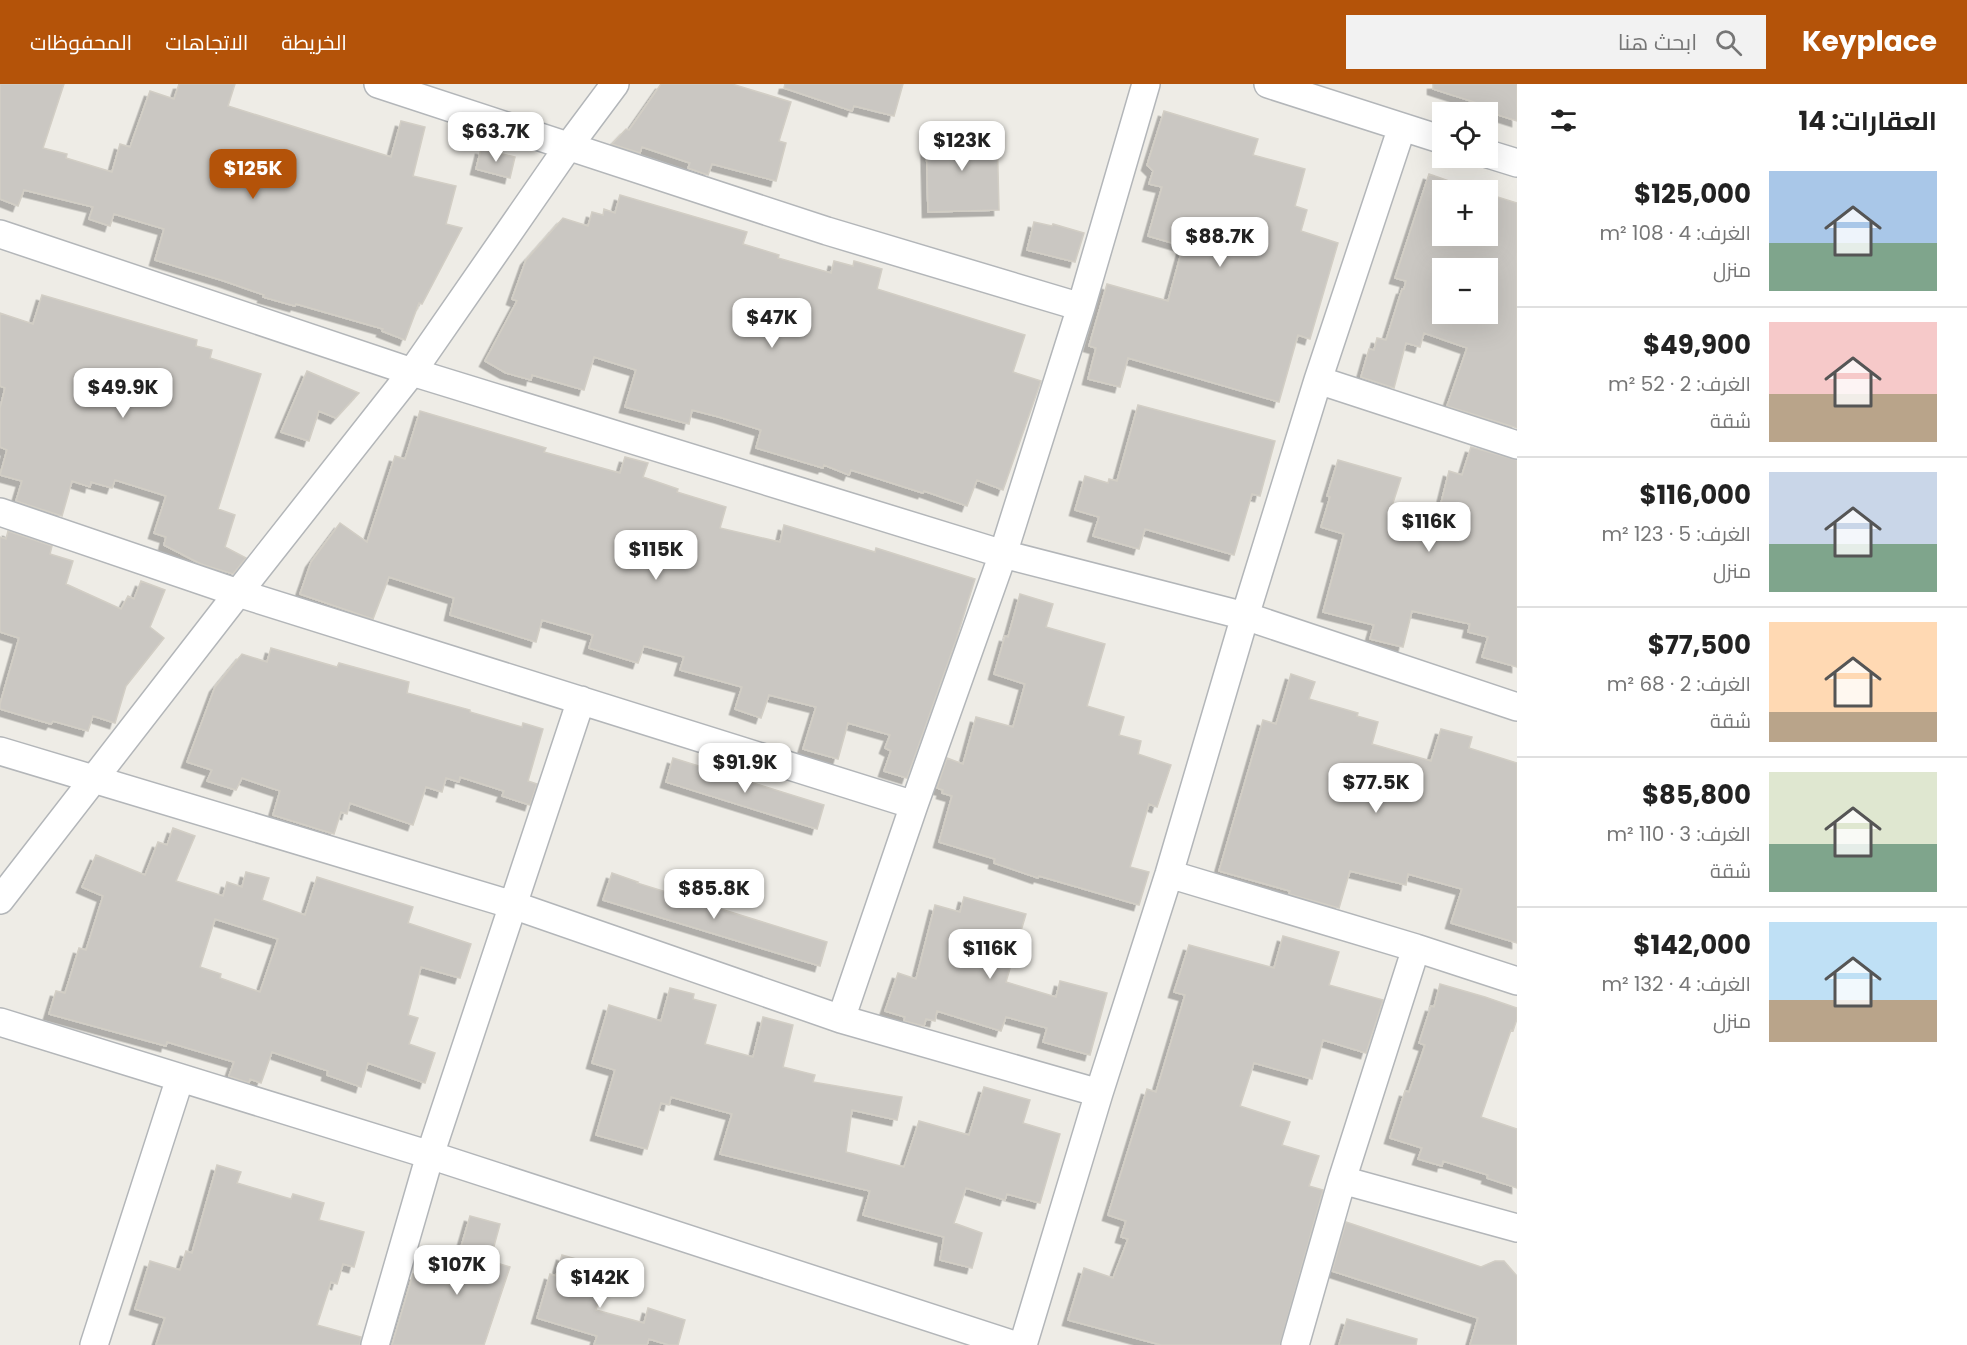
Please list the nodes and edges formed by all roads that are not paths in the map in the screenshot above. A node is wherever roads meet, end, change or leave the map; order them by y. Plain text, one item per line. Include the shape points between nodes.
1 (378, 84) edge
2 (615, 84) edge
3 (1146, 84) edge
4 (1268, 84) edge
5 (1402, 127) junction
6 (1432, 137) edge
7 (568, 147) junction
8 (1498, 157) edge
9 (1517, 163) edge
10 (0, 234) edge
11 (1080, 307) junction
12 (412, 372) junction
13 (1318, 380) junction
14 (1517, 445) edge
15 (0, 512) edge
16 (1003, 554) junction
17 (238, 593) junction
18 (1245, 616) junction
19 (581, 700) junction
20 (1517, 707) edge
21 (0, 751) edge
22 (93, 780) junction
23 (914, 805) junction
24 (1169, 874) junction
25 (0, 900) edge
26 (513, 905) junction
27 (1416, 948) junction
28 (1517, 981) edge
29 (841, 1019) junction
30 (0, 1023) edge
31 (180, 1078) junction
32 (1099, 1093) junction
33 (430, 1155) junction
34 (1342, 1180) junction
35 (1517, 1228) edge
36 (94, 1345) edge
37 (375, 1345) edge
38 (1014, 1345) edge
39 (1023, 1345) edge
40 (1295, 1345) edge

1 - 7 street
2 - 7 street
3 - 11 street
4 - 5 street
5 - 6 street
5 - 13 street
7 - 11 street
7 - 12 street
8 - 9 street
10 - 12 street
11 - 16 street
12 - 16 street
12 - 17 street
13 - 14 street
13 - 18 street
15 - 17 street
16 - 18 street
16 - 23 street
17 - 19 street
17 - 22 street
18 - 20 street
18 - 24 street
19 - 23 street
19 - 26 street
21 - 22 street
22 - 25 street
22 - 26 street
23 - 29 street
24 - 27 street
24 - 32 street
26 - 29 street
26 - 33 street
27 - 28 street
27 - 34 street
29 - 32 street
30 - 31 street
31 - 33 street
31 - 36 street
32 - 39 street
33 - 37 street
33 - 38 street
34 - 35 street
34 - 40 street

